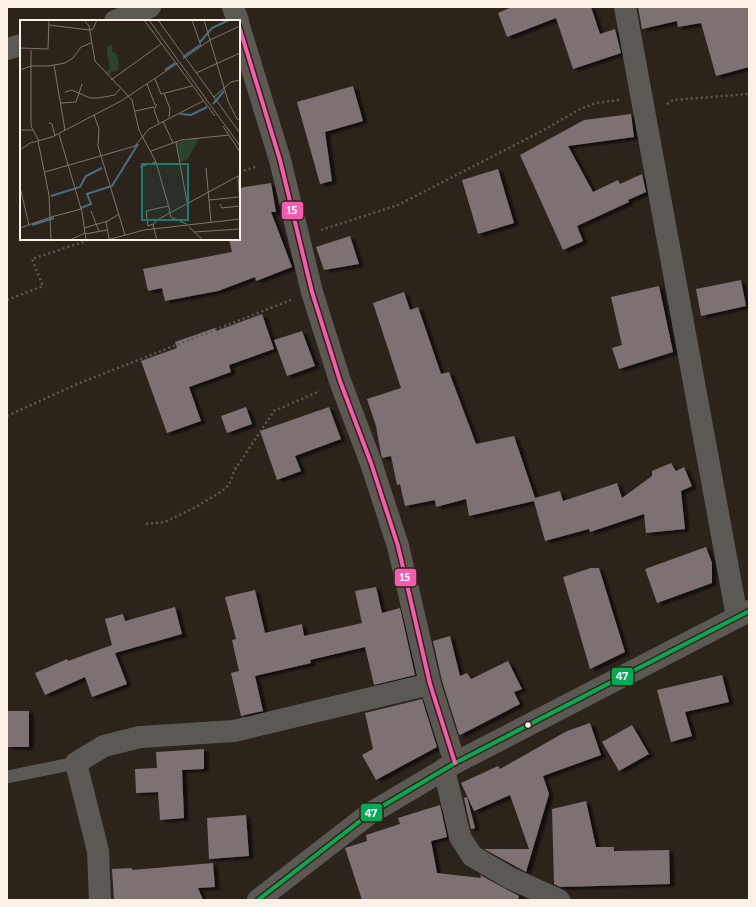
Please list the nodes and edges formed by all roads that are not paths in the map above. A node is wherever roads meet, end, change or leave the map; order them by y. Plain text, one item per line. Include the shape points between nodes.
1 (150, 7) edge
2 (234, 7) edge
3 (624, 7) edge
4 (118, 20) edge
5 (238, 20) edge
6 (240, 29) edge
7 (20, 44) edge
8 (7, 49) edge
9 (743, 614) edge
10 (430, 684) junction
11 (76, 763) junction
12 (449, 766) junction
13 (7, 777) edge
14 (100, 900) edge
15 (258, 900) edge
16 (559, 900) edge

1 - 4 street
2 - 5 street
3 - 9 street
6 - 10 street via 280,160 312,292 340,381 371,463 398,546
7 - 8 street
9 - 12 street
10 - 11 street via 234,731 140,737 104,746
10 - 12 street
11 - 13 lane
11 - 14 street via 98,851
12 - 15 street via 369,814
12 - 16 street via 460,837 472,856 510,878

